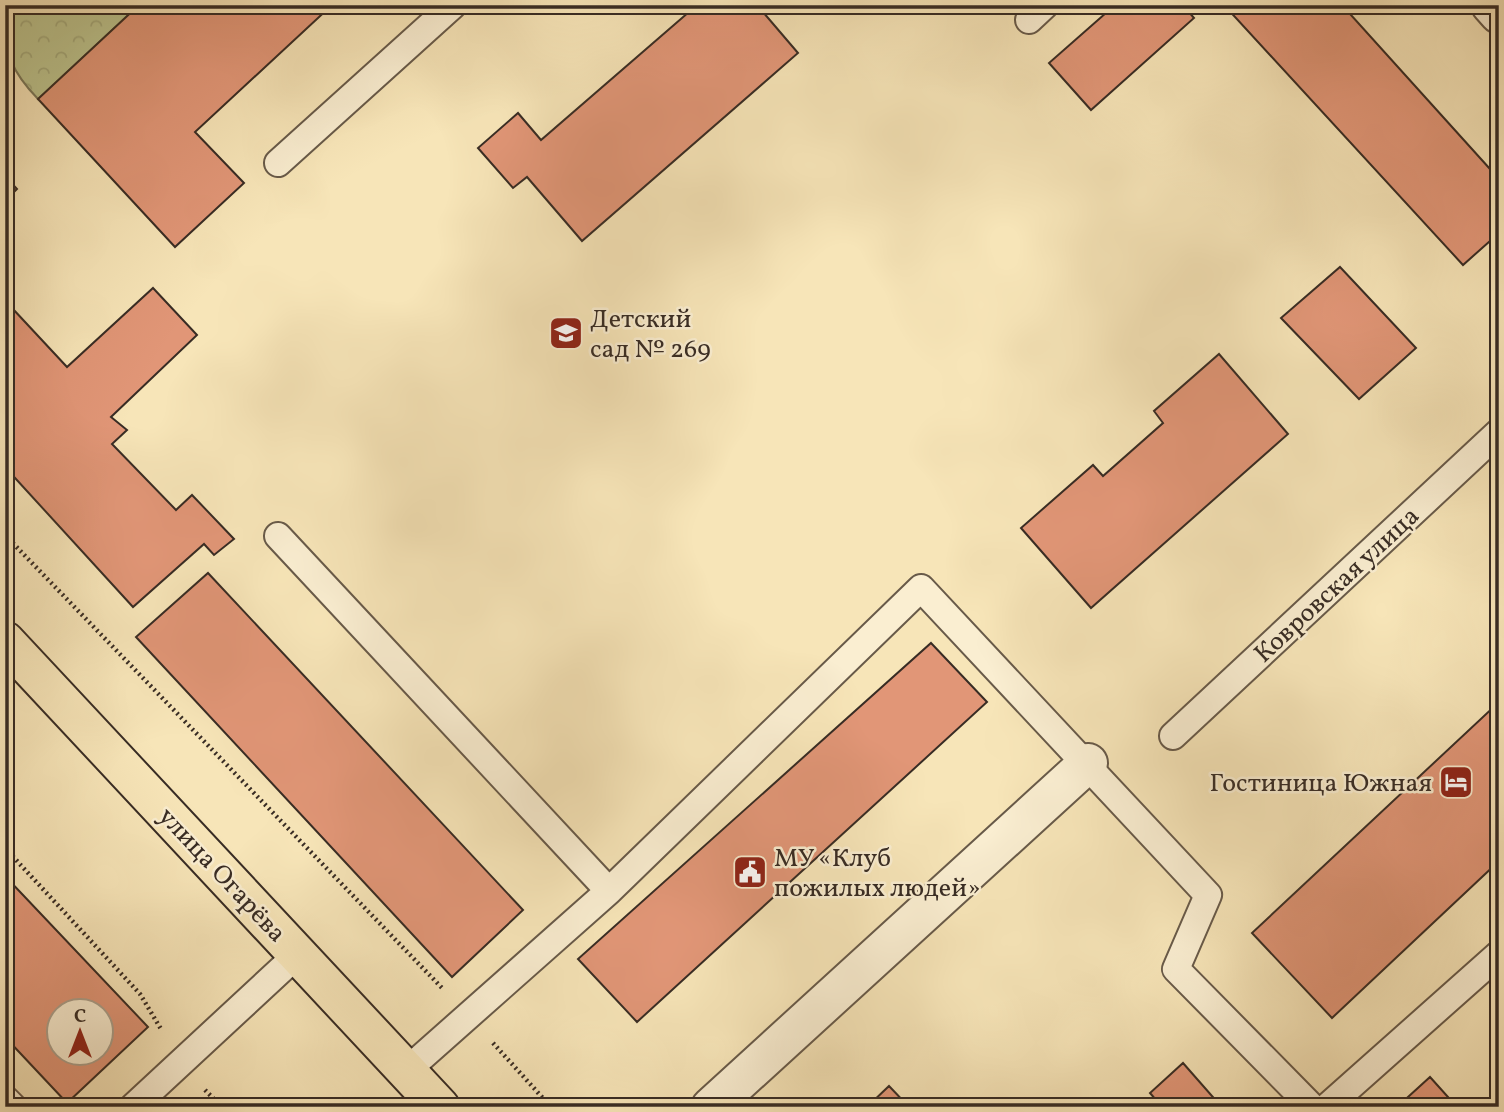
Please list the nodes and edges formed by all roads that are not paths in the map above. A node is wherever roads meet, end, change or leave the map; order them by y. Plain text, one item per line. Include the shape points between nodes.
1 (453, 5) edge
2 (1491, 5) edge
3 (1499, 14) edge
4 (278, 163) dead end
5 (1499, 432) edge
6 (278, 536) dead end
7 (5, 640) edge
8 (1173, 736) dead end
9 (1088, 763) junction
10 (609, 891) junction
11 (298, 954) junction
12 (1499, 954) edge
13 (407, 1070) junction
14 (5, 1099) edge
15 (13, 1107) edge
16 (133, 1107) edge
17 (440, 1107) edge
18 (712, 1107) edge
19 (1312, 1107) edge
20 (1327, 1107) edge

1 - 4 lane
2 - 3 street
5 - 8 lane, Ковровская улица
6 - 10 lane
7 - 11 main road, улица Огарёва
9 - 10 lane via 921,588
9 - 18 street
9 - 19 lane via 1208,895 1176,969
10 - 13 lane
11 - 13 main road, улица Огарёва
11 - 16 lane
12 - 20 lane
13 - 17 main road, улица Огарёва
14 - 15 lane

